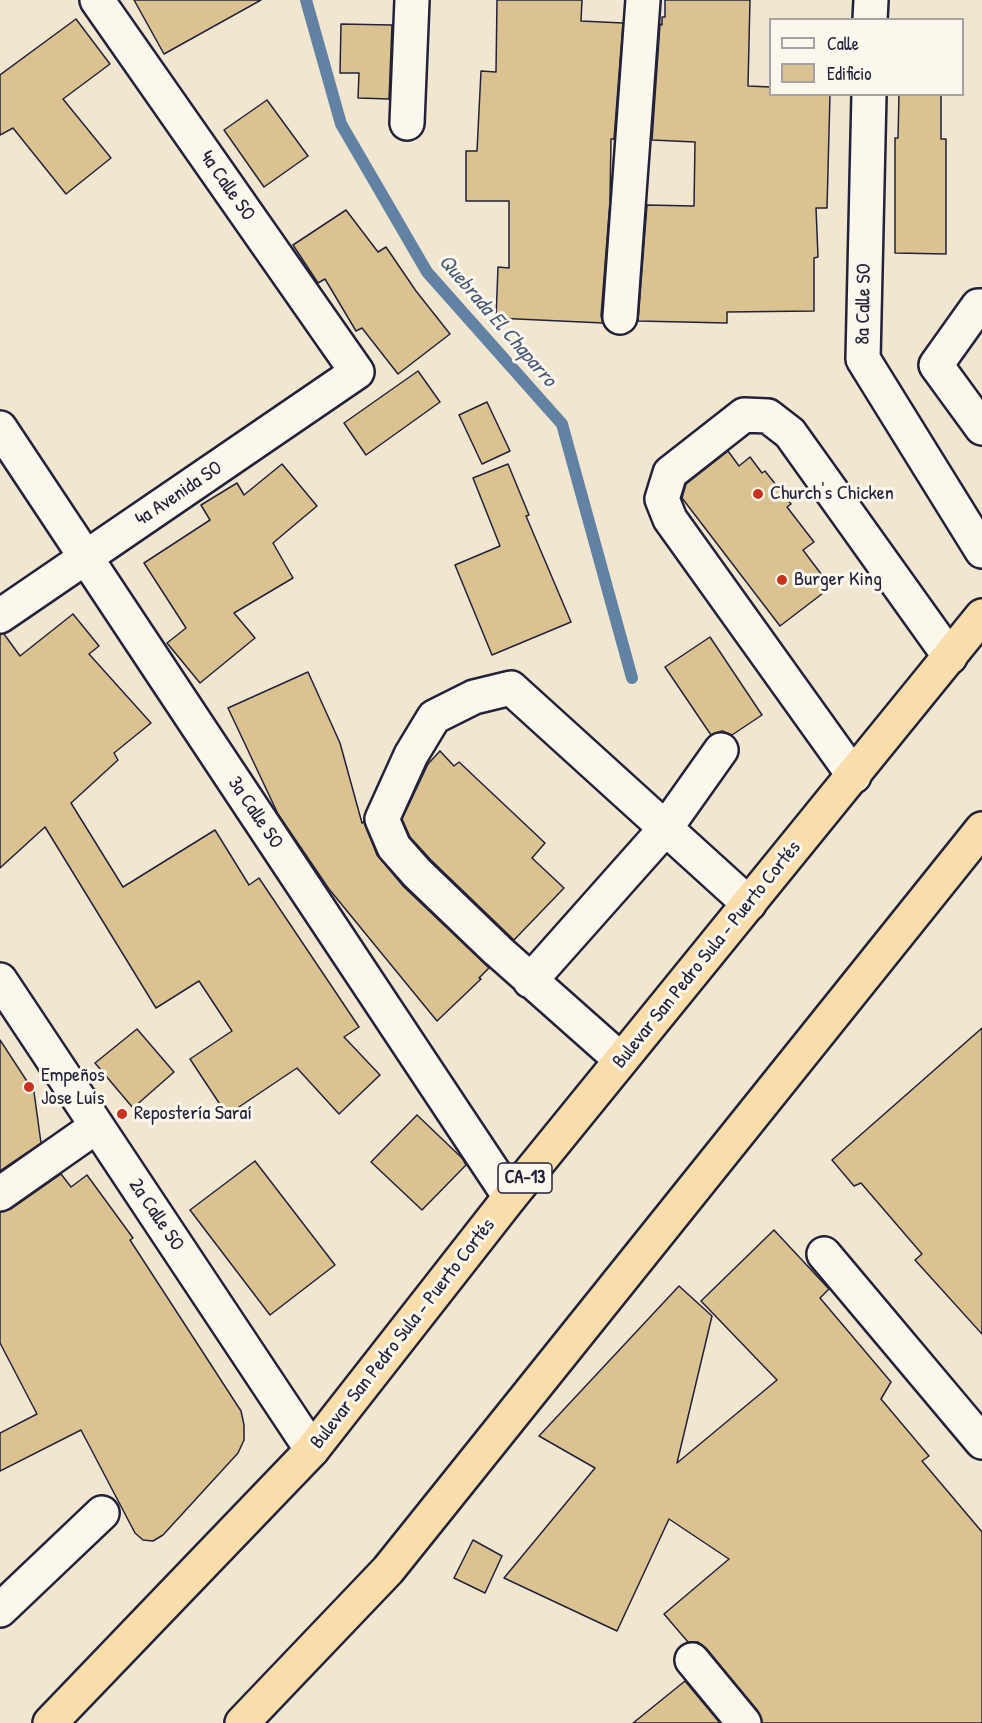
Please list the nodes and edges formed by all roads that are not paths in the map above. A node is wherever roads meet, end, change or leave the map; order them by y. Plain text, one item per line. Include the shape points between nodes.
1 (97, 0) edge
2 (412, 0) edge
3 (643, 0) edge
4 (871, 0) edge
5 (870, 18) edge
6 (869, 96) edge
7 (407, 123) dead end
8 (982, 306) edge
9 (620, 317) dead end
10 (357, 372) joint
11 (0, 428) edge
12 (982, 428) edge
13 (982, 551) edge
14 (86, 558) junction
15 (0, 616) edge
16 (982, 616) edge
17 (950, 657) junction
18 (721, 750) dead end
19 (854, 776) junction
20 (665, 829) junction
21 (982, 829) edge
22 (749, 904) junction
23 (0, 980) edge
24 (530, 981) junction
25 (621, 1060) junction
26 (97, 1126) junction
27 (0, 1194) edge
28 (510, 1197) junction
29 (824, 1254) dead end
30 (982, 1442) edge
31 (312, 1450) junction
32 (102, 1513) dead end
33 (0, 1610) edge
34 (692, 1660) dead end
35 (50, 1723) edge
36 (242, 1723) edge
37 (744, 1723) edge

1 - 10 street, 4a Calle SO
2 - 7 street
3 - 9 street
4 - 5 street
6 - 13 street, 8a Calle SO via 863,359
8 - 12 street via 978,306 936,365
10 - 14 street, 4a Avenida SO
11 - 14 street, 3a Calle SO
14 - 15 street, 4a Avenida SO
14 - 28 street, 3a Calle SO
16 - 17 highway, Bulevar San Pedro Sula - Puerto Cortés / CA-13
17 - 19 highway, Bulevar San Pedro Sula - Puerto Cortés / CA-13
17 - 19 street via 790,433 768,416 744,415 670,473 662,499 670,519
18 - 20 street
19 - 22 highway, Bulevar San Pedro Sula - Puerto Cortés / CA-13
20 - 22 street
20 - 24 street
20 - 24 street via 511,688 474,698 434,717 411,755 382,819 394,847 417,873
21 - 36 highway via 388,1570
22 - 25 highway, Bulevar San Pedro Sula - Puerto Cortés / CA-13
23 - 26 street, 2a Calle SO
24 - 25 street
25 - 28 highway, Bulevar San Pedro Sula - Puerto Cortés / CA-13
26 - 27 street
26 - 31 street, 2a Calle SO
28 - 31 highway, Bulevar San Pedro Sula - Puerto Cortés / CA-13
29 - 30 street
31 - 35 highway, Bulevar San Pedro Sula - Puerto Cortés / CA-13
32 - 33 street
34 - 37 street

